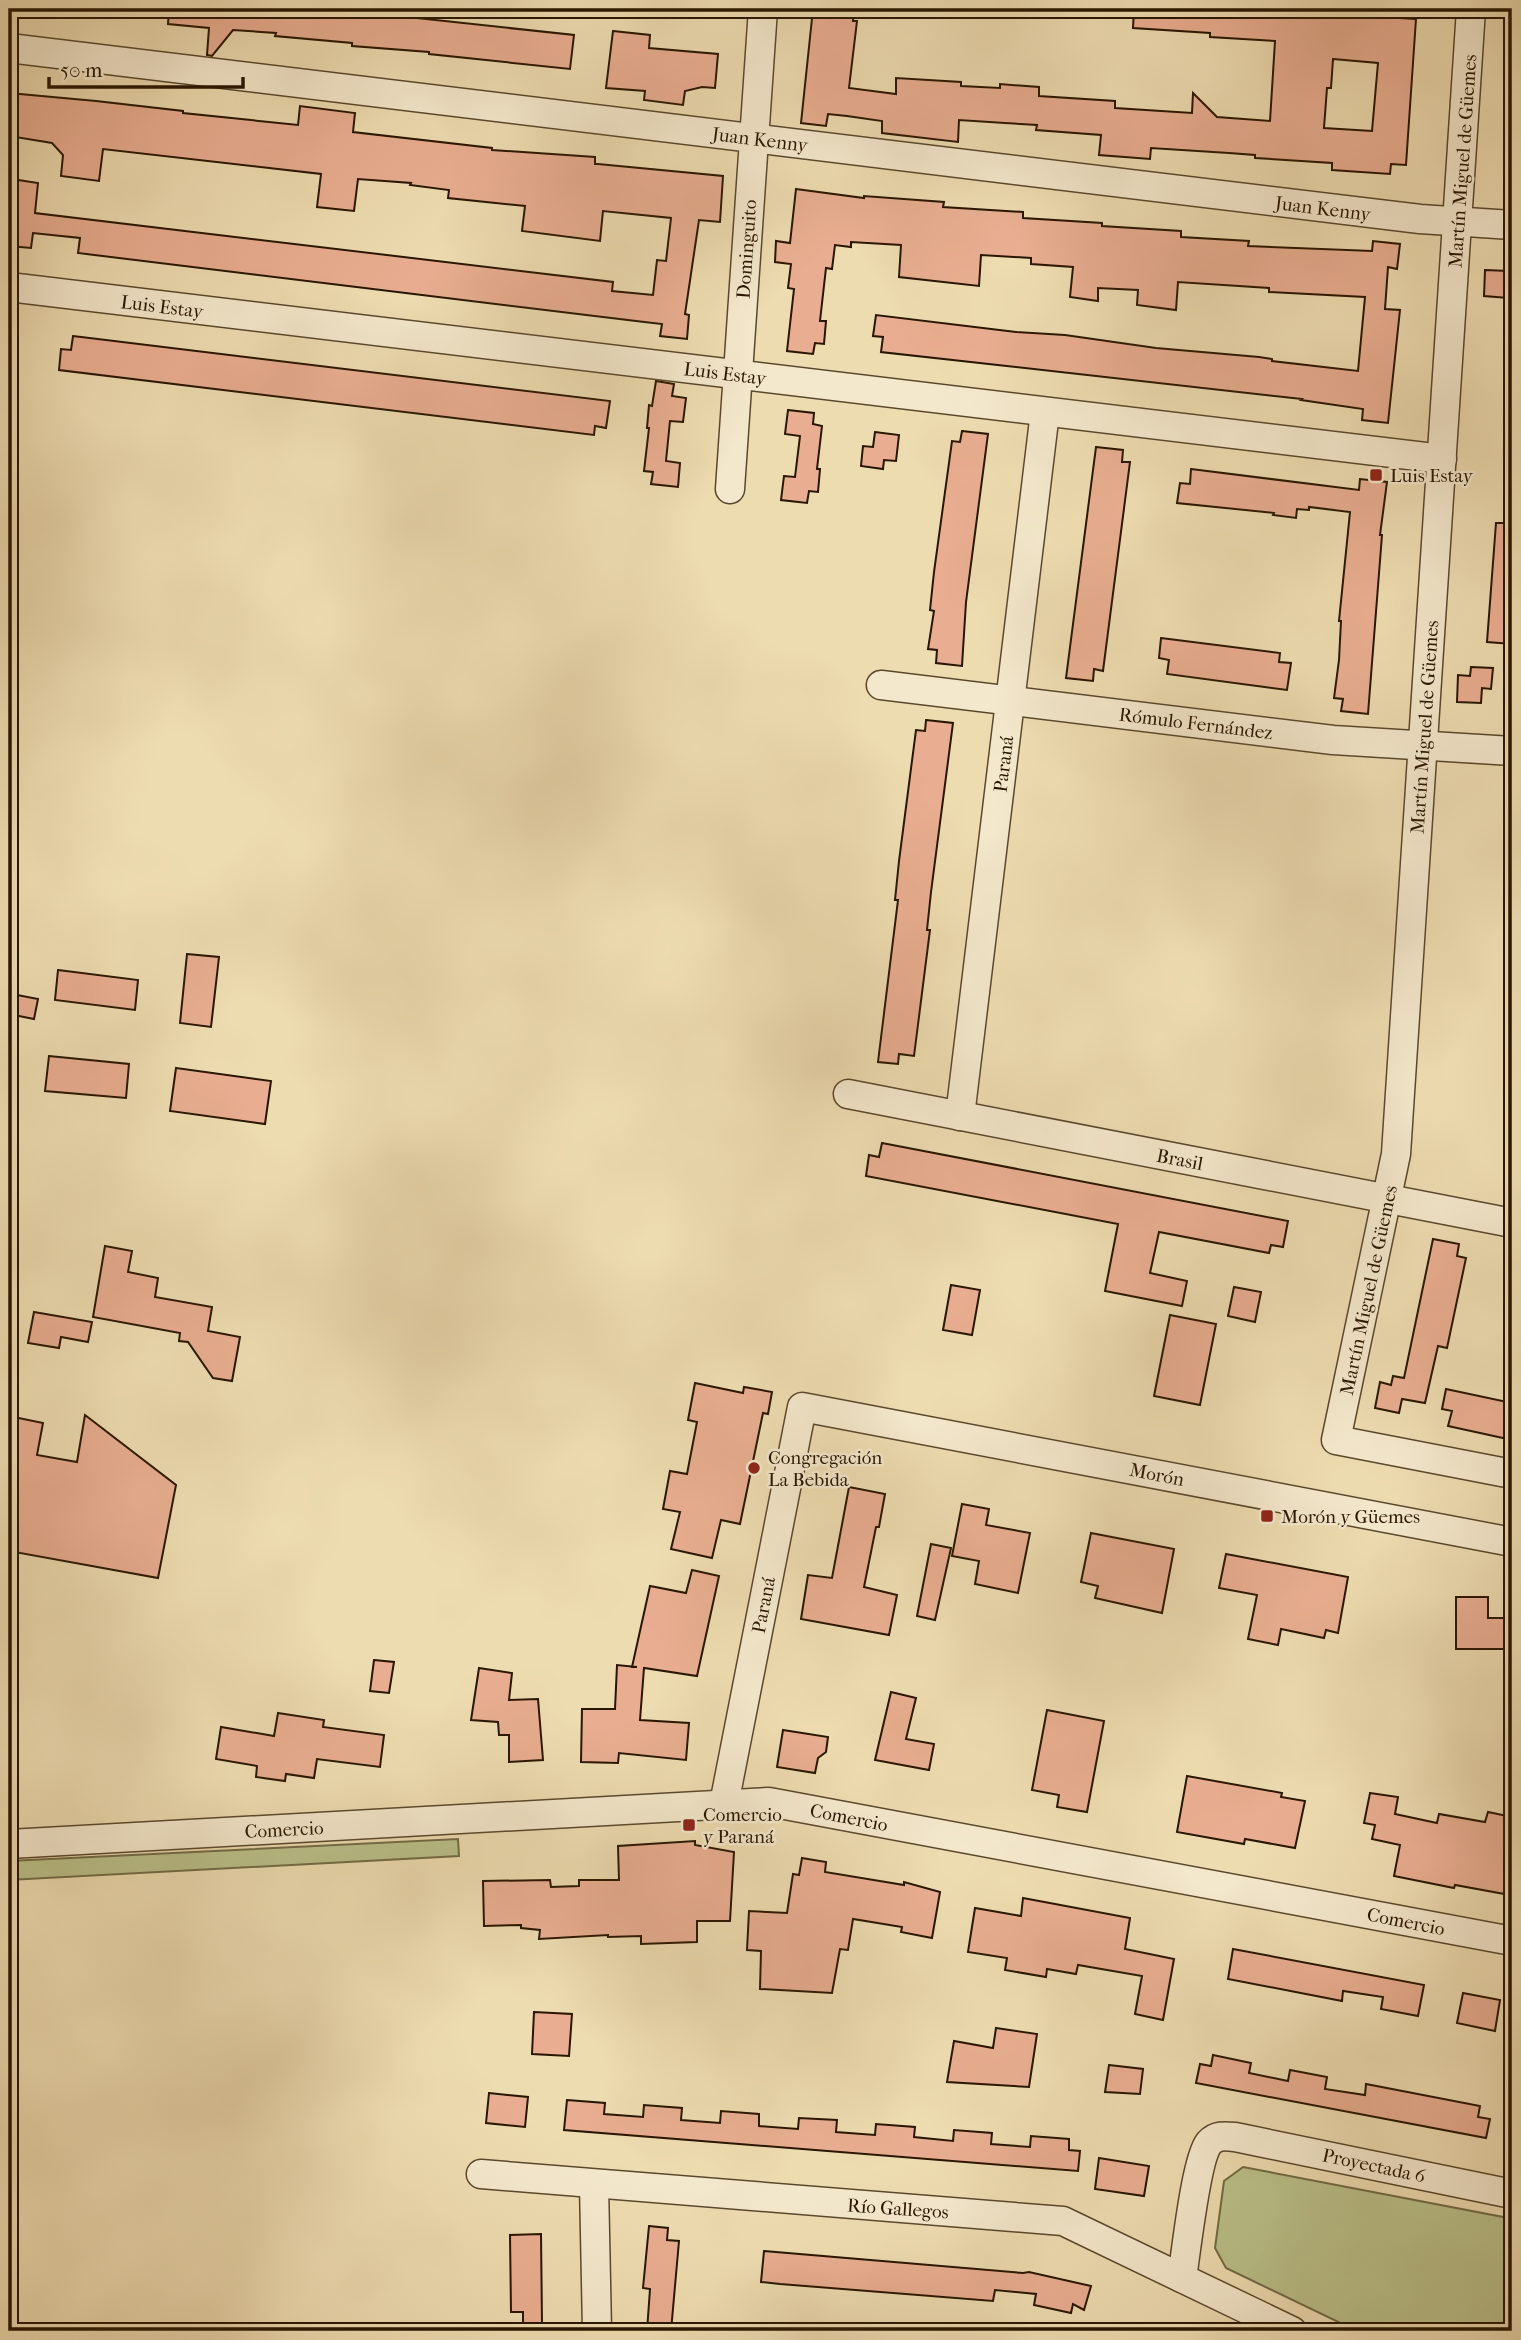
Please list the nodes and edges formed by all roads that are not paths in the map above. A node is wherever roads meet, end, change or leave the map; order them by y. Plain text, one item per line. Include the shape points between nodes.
1 (763, 9) edge
2 (1471, 9) edge
3 (9, 48) edge
4 (754, 138) junction
5 (1458, 222) junction
6 (1512, 225) edge
7 (9, 287) edge
8 (738, 375) junction
9 (1045, 412) junction
10 (1442, 459) junction
11 (730, 489) dead end
12 (881, 685) dead end
13 (1010, 701) junction
14 (1423, 746) junction
15 (1512, 751) edge
16 (848, 1094) dead end
17 (960, 1116) junction
18 (1387, 1199) junction
19 (1512, 1223) edge
20 (802, 1407) joint
21 (1512, 1474) edge
22 (1512, 1542) edge
23 (724, 1804) junction
24 (9, 1844) edge
25 (1512, 1941) edge
26 (481, 2174) dead end
27 (594, 2184) junction
28 (1512, 2194) edge
29 (1182, 2278) junction
30 (597, 2331) edge
31 (1292, 2331) edge

1 - 4 street, Dominguito
2 - 5 street, Martín Miguel de Güemes
3 - 4 street, Juan Kenny
4 - 5 street, Juan Kenny
4 - 8 street, Dominguito
5 - 6 street, Juan Kenny
5 - 10 street, Martín Miguel de Güemes
7 - 8 street, Luis Estay
8 - 9 street, Luis Estay
8 - 11 street, Dominguito
9 - 10 street, Luis Estay
9 - 13 street, Paraná
10 - 14 street, Martín Miguel de Güemes
12 - 13 street, Rómulo Fernández
13 - 14 street, Rómulo Fernández via 1333,740
13 - 17 street, Paraná
14 - 15 street, Rómulo Fernández
14 - 18 street, Martín Miguel de Güemes via 1396,1154
16 - 17 street, Brasil
17 - 18 street, Brasil
18 - 19 street, Brasil
18 - 21 street, Martín Miguel de Güemes via 1336,1440
20 - 22 street, Morón
20 - 23 street, Paraná
23 - 24 street, Comercio
23 - 25 street, Comercio via 769,1802
26 - 27 street, Río Gallegos
27 - 29 street, Río Gallegos via 1063,2221
27 - 30 street
28 - 29 street, Proyectada 6 via 1220,2136 1204,2151
29 - 31 street, Río Gallegos

